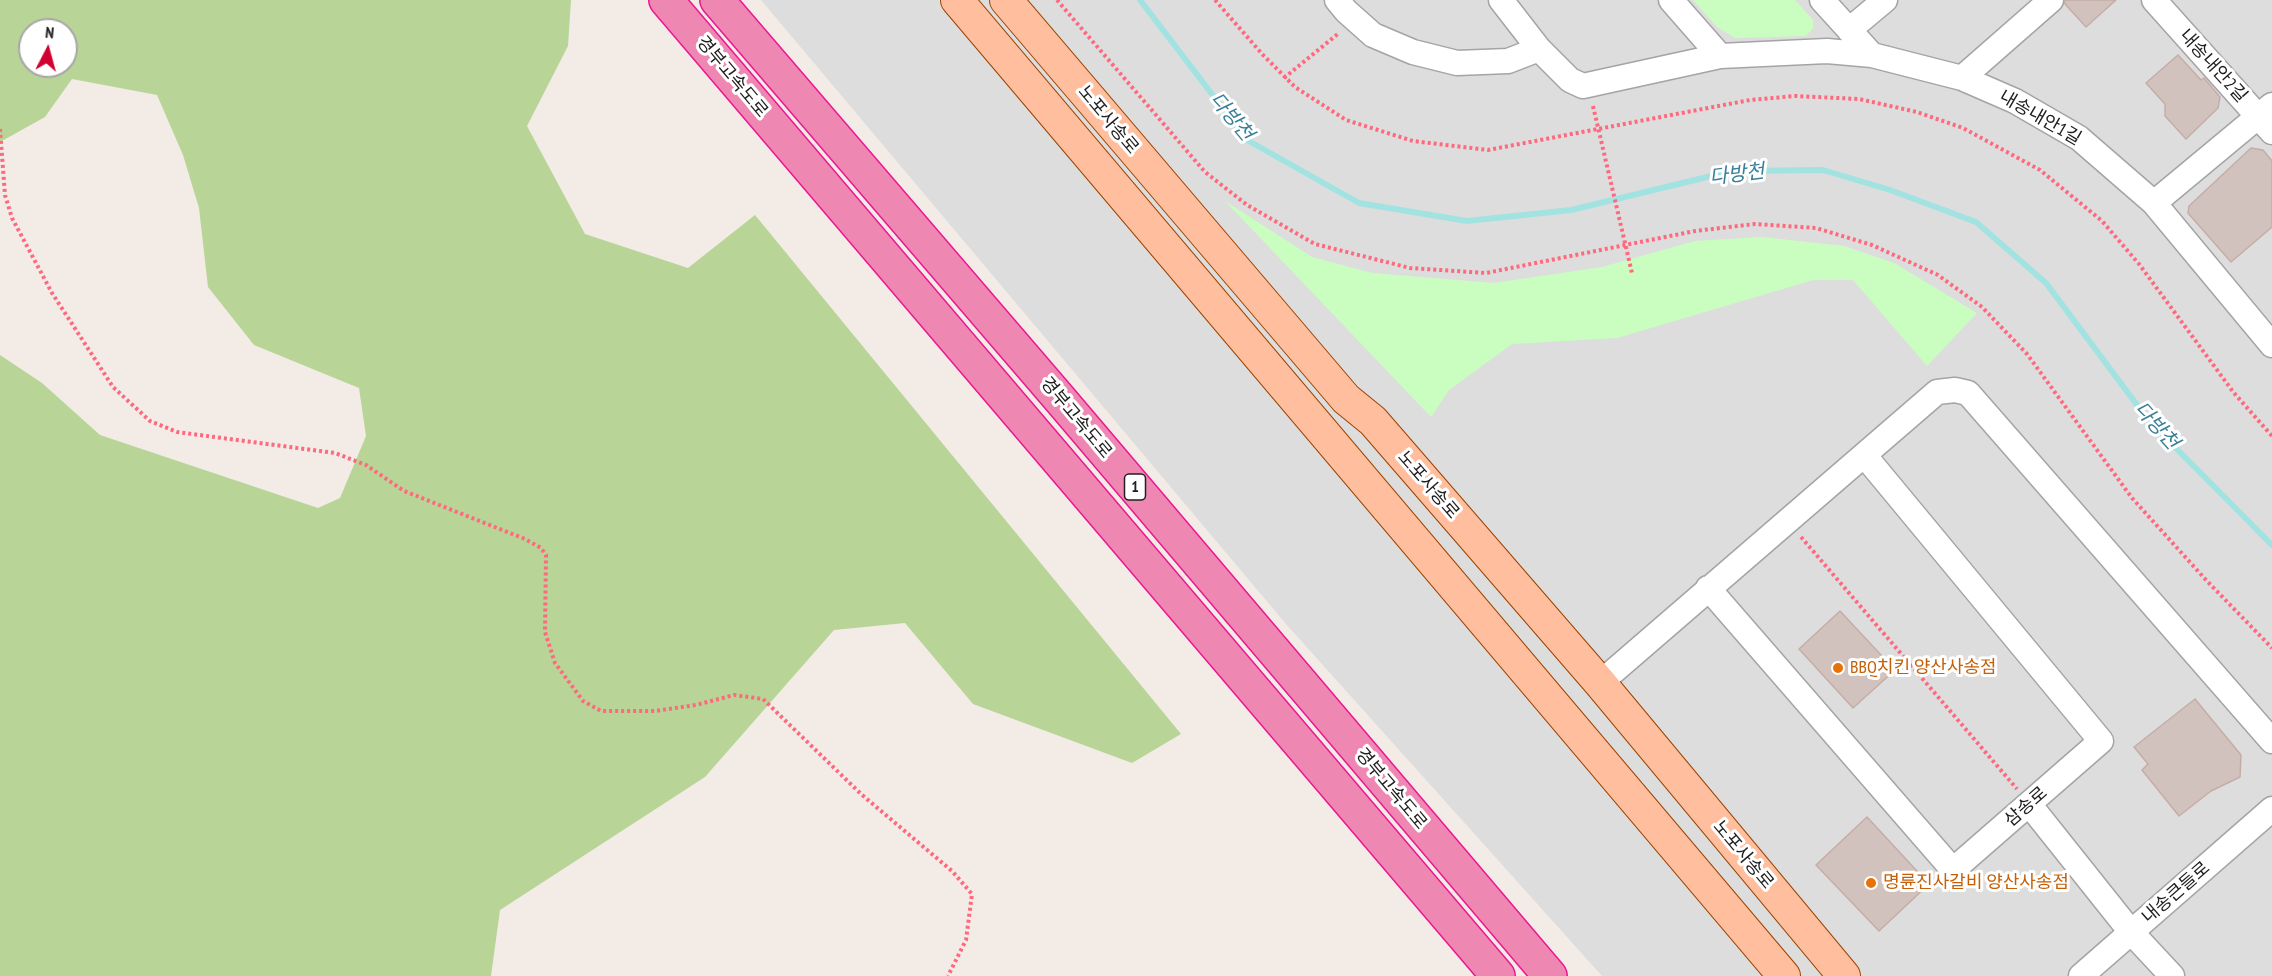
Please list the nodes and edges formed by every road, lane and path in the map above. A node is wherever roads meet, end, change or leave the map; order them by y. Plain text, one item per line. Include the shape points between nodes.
1 (666, 0) edge
2 (717, 0) edge
3 (957, 0) edge
4 (1006, 0) edge
5 (1057, 0) edge
6 (1215, 0) edge
7 (1501, 0) edge
8 (1671, 0) edge
9 (1822, 0) edge
10 (1885, 0) edge
11 (2050, 0) edge
12 (2154, 0) edge
13 (1350, 8) edge
14 (1849, 30) junction
15 (1539, 49) junction
16 (1720, 56) junction
17 (1872, 56) junction
18 (1284, 78) junction
19 (1962, 78) junction
20 (1588, 85) junction
21 (2268, 118) edge
22 (0, 129) edge
23 (1598, 129) junction
24 (2154, 203) junction
25 (1625, 245) junction
26 (1632, 273) dead end
27 (2272, 345) edge
28 (2272, 436) edge
29 (1864, 456) junction
30 (1787, 521) junction
31 (1708, 588) junction
32 (2272, 648) edge
33 (1600, 683) junction
34 (2272, 741) edge
35 (2029, 804) junction
36 (2272, 809) edge
37 (2131, 932) junction
38 (948, 976) edge
39 (1498, 976) edge
40 (1550, 976) edge
41 (1784, 976) edge
42 (1844, 976) edge
43 (2080, 976) edge
44 (2172, 976) edge

1 - 39 highway, 경부고속도로 / 1
2 - 40 highway, 경부고속도로 / 1
3 - 41 main road
4 - 33 main road, 노포사송로 via 1346,399 1373,421
5 - 25 path via 1205,172 1247,205 1315,244 1410,268 1486,273
6 - 18 path
7 - 15 street
8 - 16 street
9 - 14 street
10 - 14 street
11 - 19 street
12 - 21 street, 내송내안2길
13 - 15 street via 1373,35 1413,52 1457,63 1508,61
13 - 18 path
14 - 17 street
15 - 20 street via 1570,80
16 - 17 street, 내송내안1길 via 1827,51
16 - 20 street, 내송내안1길
17 - 19 street, 내송내안1길
18 - 23 path via 1346,120 1413,141 1488,150
19 - 24 street, 내송내안1길 via 2015,100 2079,138
20 - 23 path
21 - 24 street
22 - 38 path via 5,195 12,218 52,293 113,387 150,421 177,432 335,453 366,465 404,491 541,548 546,555 545,632 555,663 583,701 601,711 655,711 734,695 763,699 972,894 966,940
23 - 25 path
23 - 28 path via 1750,100 1795,96 1859,99 1917,112 1963,128 2040,171 2103,221 2234,393
24 - 27 street, 내송내안1길
25 - 26 path
25 - 32 path via 1755,224 1816,228 1872,244 1938,275 1982,307 2027,354 2132,498
29 - 30 street
29 - 34 street via 1937,392 1968,393
29 - 35 street, 삼송로 via 2101,741
30 - 31 street
30 - 35 path
31 - 33 street
31 - 35 street, 삼송로 via 1953,870
33 - 42 main road, 노포사송로
35 - 37 street
36 - 37 street, 내송큰들로
37 - 43 street, 내송큰들로
37 - 44 street

